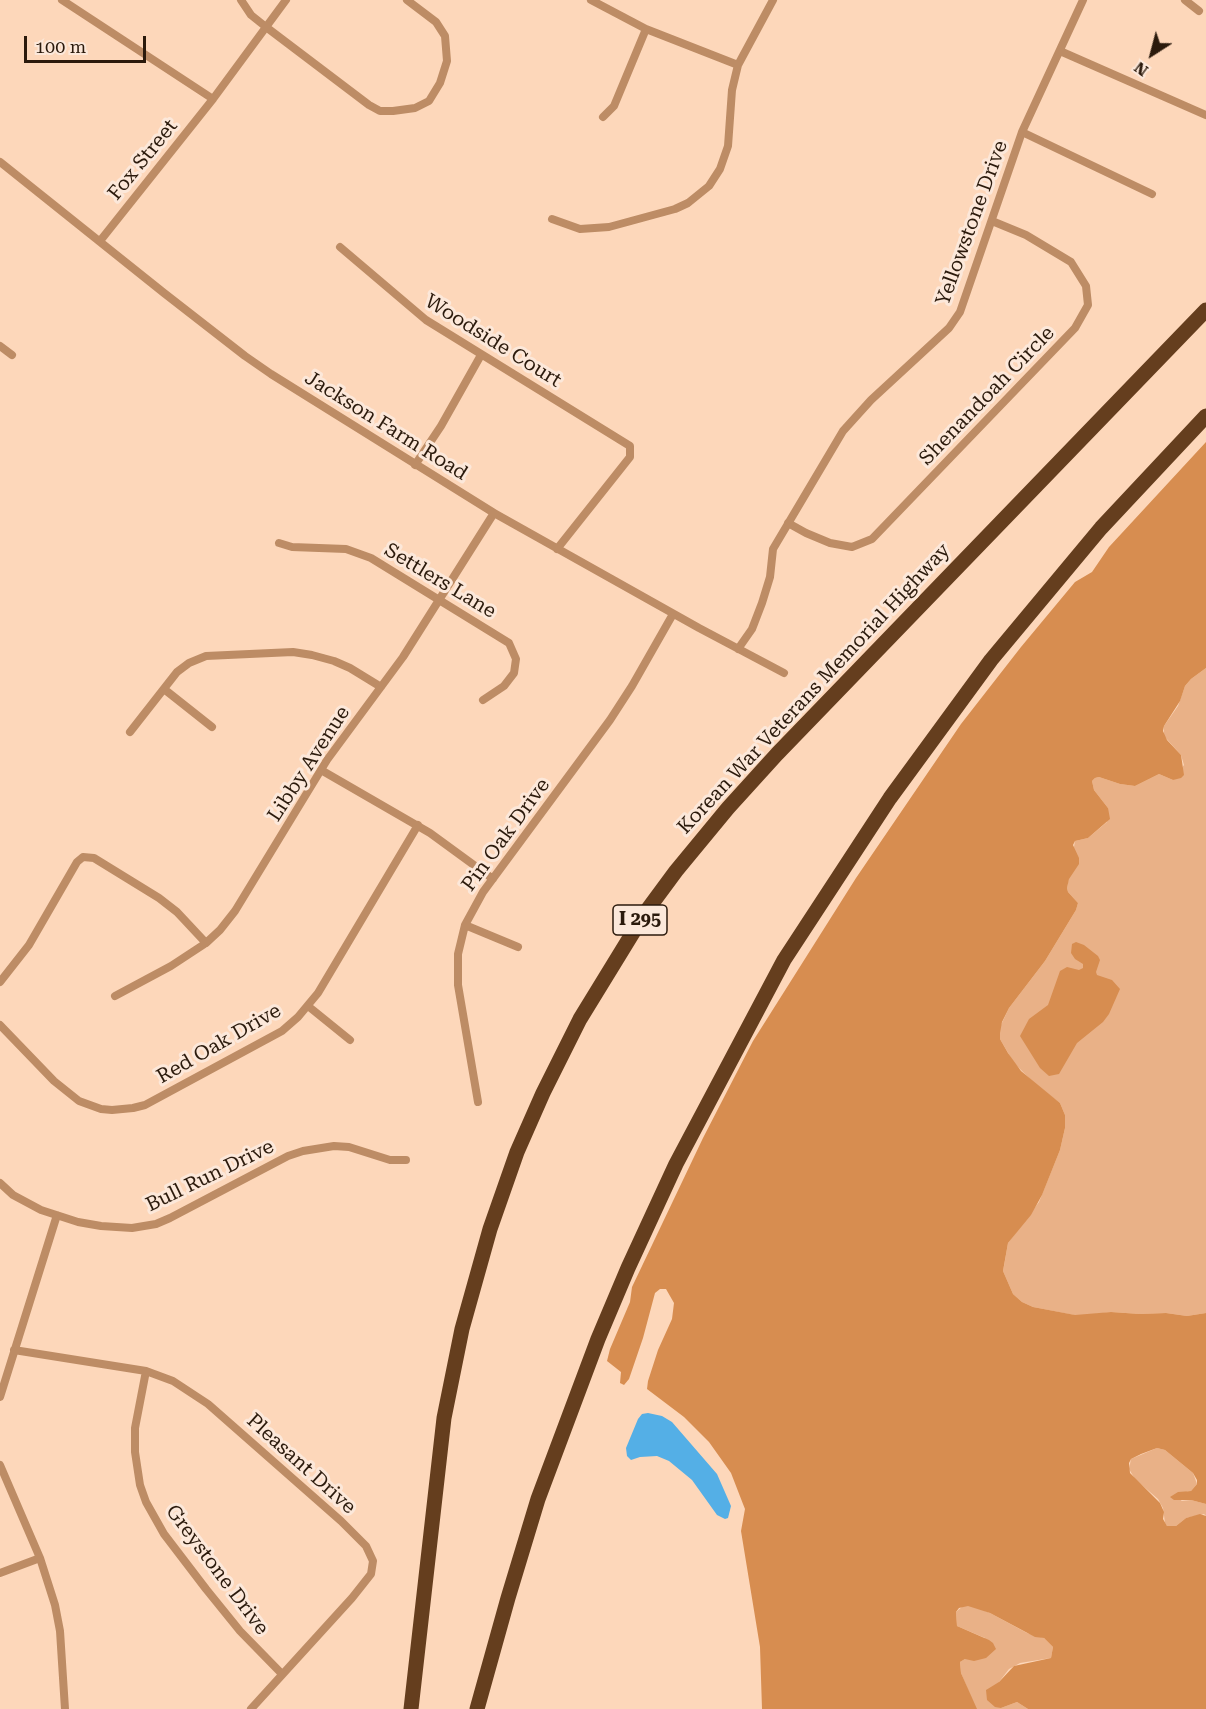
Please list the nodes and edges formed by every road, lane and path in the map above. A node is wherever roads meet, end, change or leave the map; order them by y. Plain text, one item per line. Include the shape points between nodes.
1 (62, 0) edge
2 (241, 0) edge
3 (286, 0) edge
4 (407, 0) edge
5 (591, 0) edge
6 (773, 0) edge
7 (1083, 0) edge
8 (1185, 0) edge
9 (1199, 11) dead end
10 (266, 27) junction
11 (646, 29) junction
12 (1060, 51) junction
13 (738, 65) junction
14 (213, 99) junction
15 (1206, 115) edge
16 (603, 117) dead end
17 (1022, 132) junction
18 (0, 162) edge
19 (1152, 194) dead end
20 (552, 219) dead end
21 (993, 221) junction
22 (99, 241) junction
23 (340, 247) dead end
24 (1206, 310) edge
25 (0, 346) edge
26 (12, 355) dead end
27 (481, 355) junction
28 (1206, 416) edge
29 (415, 465) junction
30 (494, 513) junction
31 (788, 523) junction
32 (279, 543) dead end
33 (557, 549) junction
34 (441, 600) junction
35 (673, 614) junction
36 (738, 649) junction
37 (784, 673) dead end
38 (381, 687) junction
39 (164, 689) junction
40 (483, 700) dead end
41 (212, 727) dead end
42 (130, 732) dead end
43 (321, 770) junction
44 (418, 825) junction
45 (493, 879) junction
46 (465, 925) junction
47 (206, 943) junction
48 (518, 947) dead end
49 (0, 982) edge
50 (115, 996) dead end
51 (308, 1006) junction
52 (0, 1025) edge
53 (350, 1040) dead end
54 (478, 1102) dead end
55 (406, 1160) dead end
56 (0, 1183) edge
57 (57, 1215) junction
58 (14, 1350) junction
59 (146, 1371) junction
60 (0, 1397) edge
61 (0, 1465) edge
62 (40, 1558) junction
63 (0, 1573) edge
64 (282, 1674) junction
65 (65, 1709) edge
66 (251, 1709) edge
67 (411, 1709) edge
68 (477, 1709) edge

1 - 14 street
2 - 10 street
3 - 10 street, Fox Street
4 - 10 street via 436,22 445,36 447,61 429,101 404,111 380,111 369,105
5 - 11 street
6 - 13 street
7 - 12 street, Yellowstone Drive
8 - 9 street
10 - 14 street, Fox Street
11 - 13 street
11 - 16 street via 614,106
12 - 15 street
12 - 17 street, Yellowstone Drive
13 - 20 street via 725,159 699,195 675,209 609,227 580,229
14 - 22 street, Fox Street
17 - 19 street
17 - 21 street, Yellowstone Drive
18 - 22 street, Jackson Farm Road
21 - 31 street, Yellowstone Drive via 960,312 949,328 843,431
21 - 31 street, Shenandoah Circle via 1071,262 1086,286 1088,304 1079,323 872,539 852,547 830,543
22 - 29 street, Jackson Farm Road via 245,356
23 - 27 street, Woodside Court via 410,307
24 - 67 highway, Korean War Veterans Memorial Highway / I 295 via 734,800 645,914 580,1019 517,1152 490,1228 462,1329 444,1418
25 - 26 street
27 - 29 street
27 - 33 street, Woodside Court via 628,444 632,453
28 - 68 highway via 1101,528 991,660 897,789 790,951 676,1164 598,1339 538,1499
29 - 30 street, Jackson Farm Road
30 - 33 street, Jackson Farm Road
30 - 34 street, Libby Avenue
31 - 36 street, Yellowstone Drive via 773,549 770,577 752,629
32 - 34 street, Settlers Lane via 357,552
33 - 35 street, Jackson Farm Road
34 - 38 street, Libby Avenue
34 - 40 street, Settlers Lane via 509,643 515,652 516,665 510,680
35 - 36 street, Jackson Farm Road
35 - 45 street, Pin Oak Drive via 610,720
36 - 37 street, Jackson Farm Road
38 - 39 street via 334,661 293,652 206,656 185,665
38 - 43 street, Libby Avenue
39 - 41 street
39 - 42 street
43 - 44 street
43 - 47 street, Libby Avenue via 249,891
44 - 45 street
44 - 51 street, Red Oak Drive
45 - 46 street, Pin Oak Drive
46 - 48 street
46 - 54 street, Pin Oak Drive via 458,954 458,985
47 - 49 street via 159,897 94,858 83,857 76,862 29,945
47 - 50 street, Libby Avenue
51 - 52 street, Red Oak Drive via 282,1031 145,1105 124,1110 90,1106 65,1091
51 - 53 street
55 - 57 street, Bull Run Drive via 390,1160 349,1147 318,1148 288,1156 156,1224 117,1228
56 - 57 street, Bull Run Drive via 25,1202
57 - 58 street
58 - 59 street, Pleasant Drive
58 - 60 street
59 - 64 street, Greystone Drive via 135,1428 135,1452 146,1502 164,1534 206,1589
59 - 64 street, Pleasant Drive via 173,1381 208,1404 362,1541 371,1554 371,1574
61 - 62 street
62 - 63 street
62 - 65 street via 60,1631
64 - 66 street, Pleasant Drive

